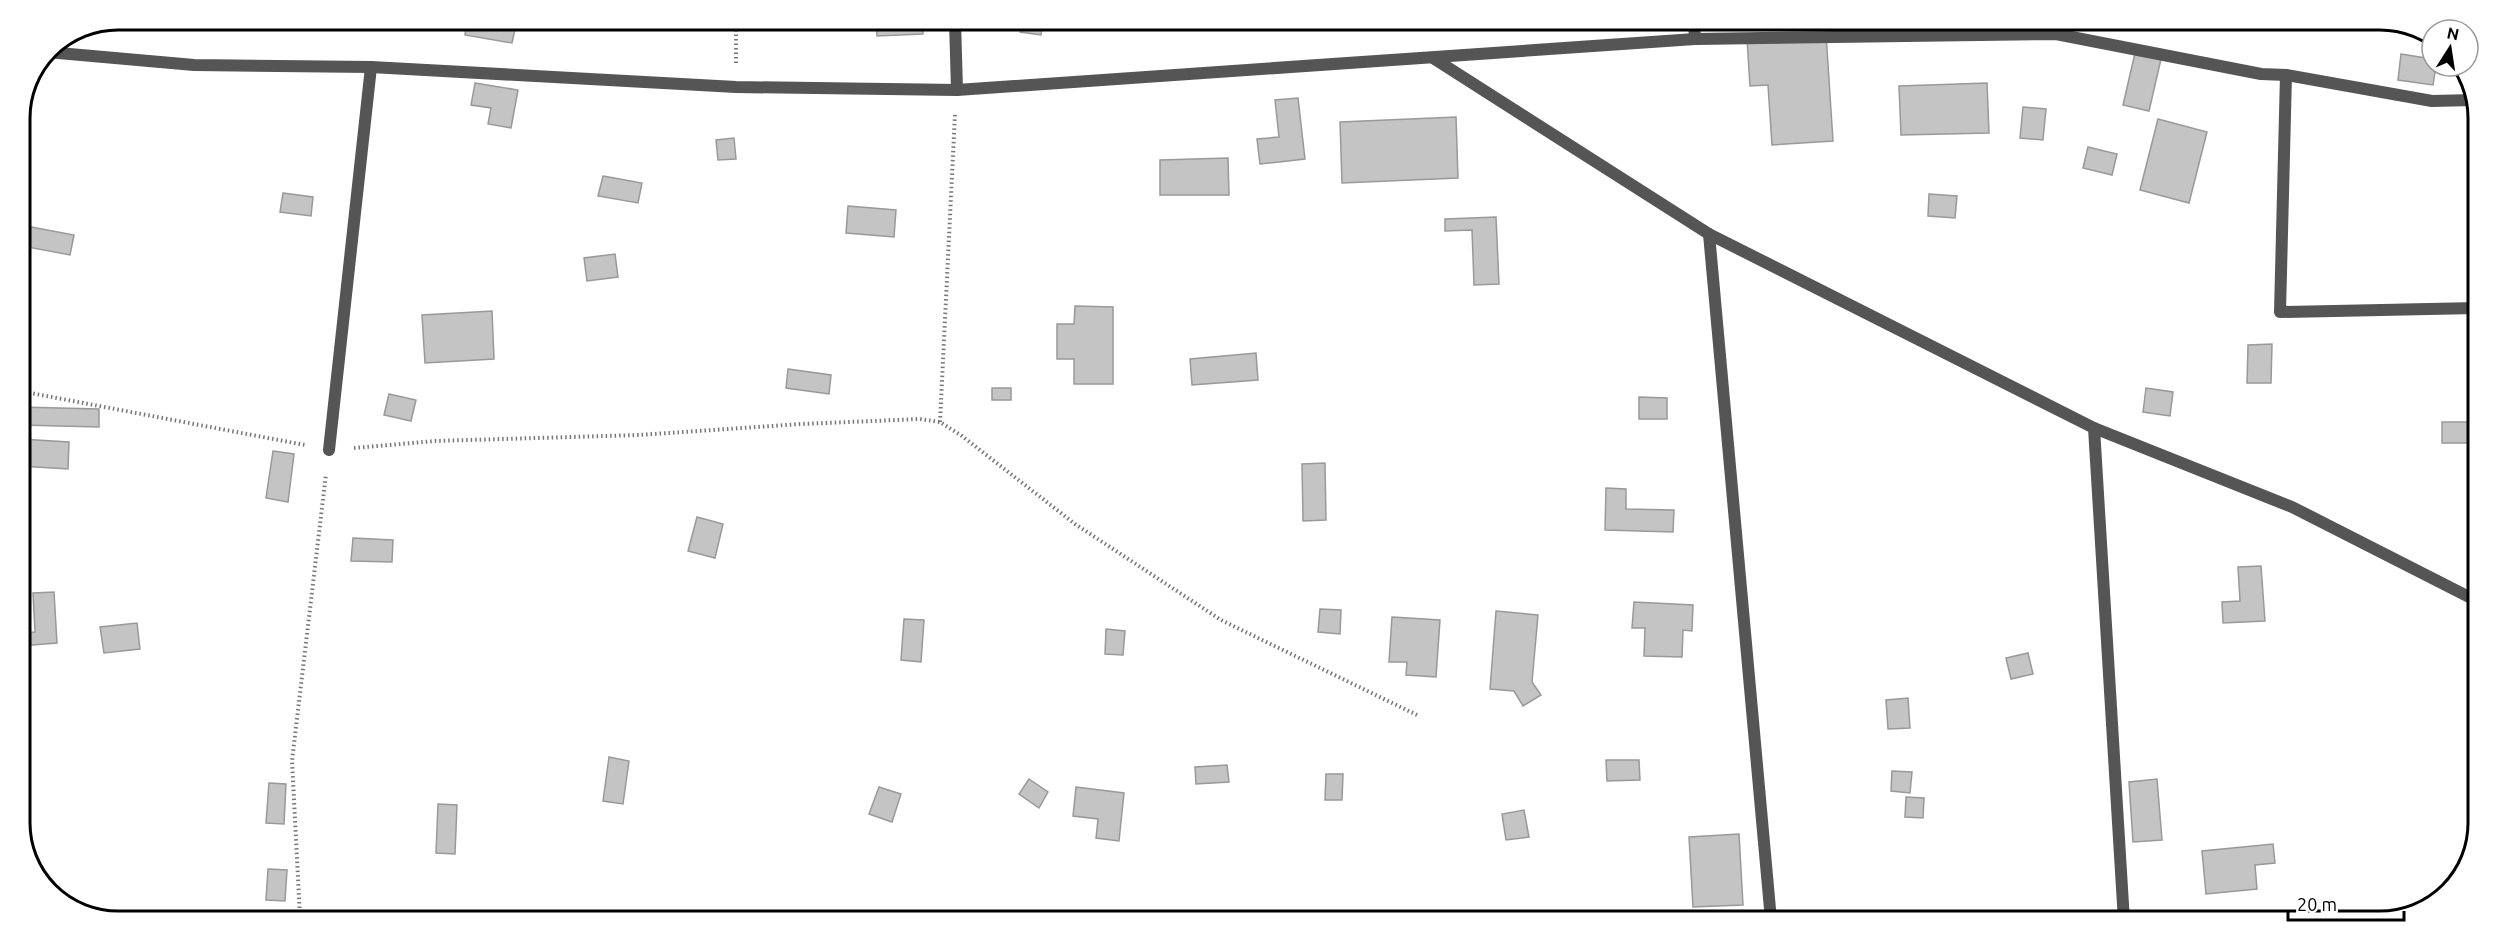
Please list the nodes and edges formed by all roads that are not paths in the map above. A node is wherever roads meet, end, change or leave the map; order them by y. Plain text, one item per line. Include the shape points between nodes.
1 (955, 30) edge
2 (1694, 30) edge
3 (1695, 39) junction
4 (59, 53) edge
5 (1433, 58) junction
6 (371, 67) junction
7 (2286, 75) junction
8 (957, 90) junction
9 (2466, 100) edge
10 (1709, 234) junction
11 (2468, 308) edge
12 (2094, 428) junction
13 (329, 450) road end
14 (2468, 596) edge
15 (1770, 911) edge
16 (2123, 911) edge

1 - 8 street
2 - 3 street
3 - 5 street
3 - 7 street via 2056,34 2261,74
4 - 6 street via 194,65
5 - 8 street
5 - 10 street
6 - 8 street via 736,87
6 - 13 street
7 - 9 street via 2432,101
7 - 11 street via 2280,312
10 - 12 street
10 - 15 street
12 - 14 street via 2292,507
12 - 16 street

